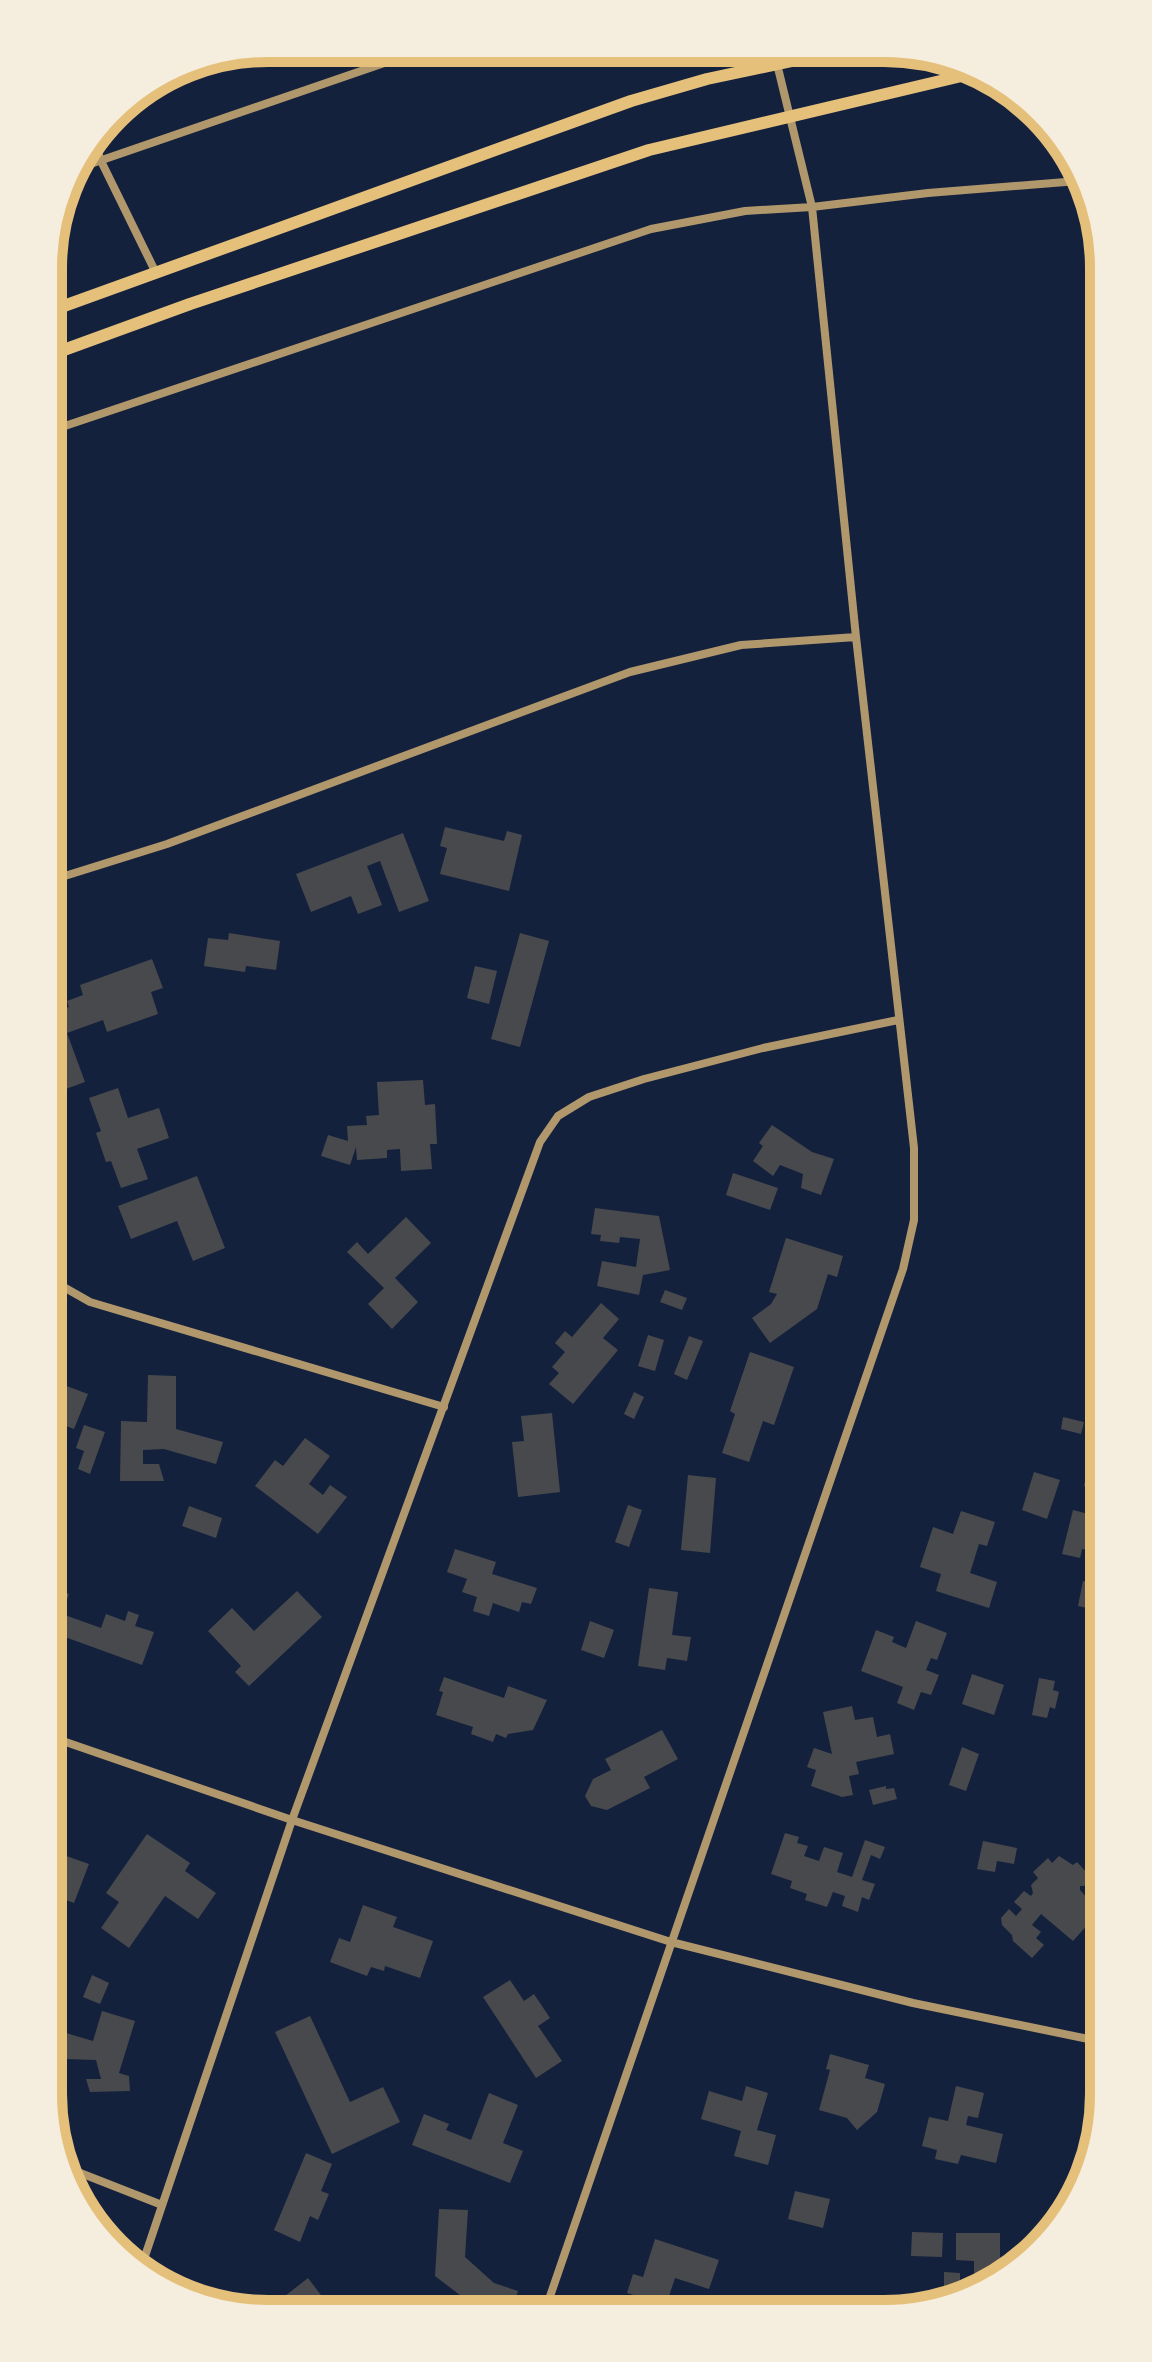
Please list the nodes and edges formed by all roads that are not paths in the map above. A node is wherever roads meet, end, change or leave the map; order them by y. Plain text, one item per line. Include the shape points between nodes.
1 (387, 62) edge
2 (786, 62) edge
3 (777, 64) junction
4 (959, 77) edge
5 (788, 116) junction
6 (98, 152) edge
7 (101, 161) junction
8 (90, 164) edge
9 (1071, 182) edge
10 (812, 207) junction
11 (156, 273) junction
12 (62, 307) edge
13 (62, 351) edge
14 (62, 427) edge
15 (856, 637) junction
16 (62, 877) edge
17 (898, 1020) junction
18 (62, 1286) edge
19 (444, 1407) junction
20 (62, 1741) edge
21 (292, 1820) junction
22 (671, 1942) junction
23 (1090, 2039) edge
24 (78, 2172) edge
25 (162, 2205) junction
26 (144, 2259) edge
27 (550, 2300) edge

1 - 7 street
2 - 3 main road
3 - 5 street
3 - 11 main road via 631,101
4 - 5 main road
5 - 10 street
5 - 13 main road via 649,150
6 - 7 street
7 - 8 street
7 - 11 street
9 - 10 street
10 - 14 street via 745,211 651,229
10 - 15 street
11 - 12 main road
15 - 16 street via 741,645 630,672 196,834
15 - 17 street
17 - 19 street via 644,1079 589,1097 558,1116 527,1175
17 - 22 street via 916,1185 903,1269
18 - 19 street via 90,1302
19 - 21 street
20 - 21 street
21 - 22 street
21 - 25 street
22 - 23 street via 913,2003
22 - 27 street
24 - 25 street
25 - 26 street

